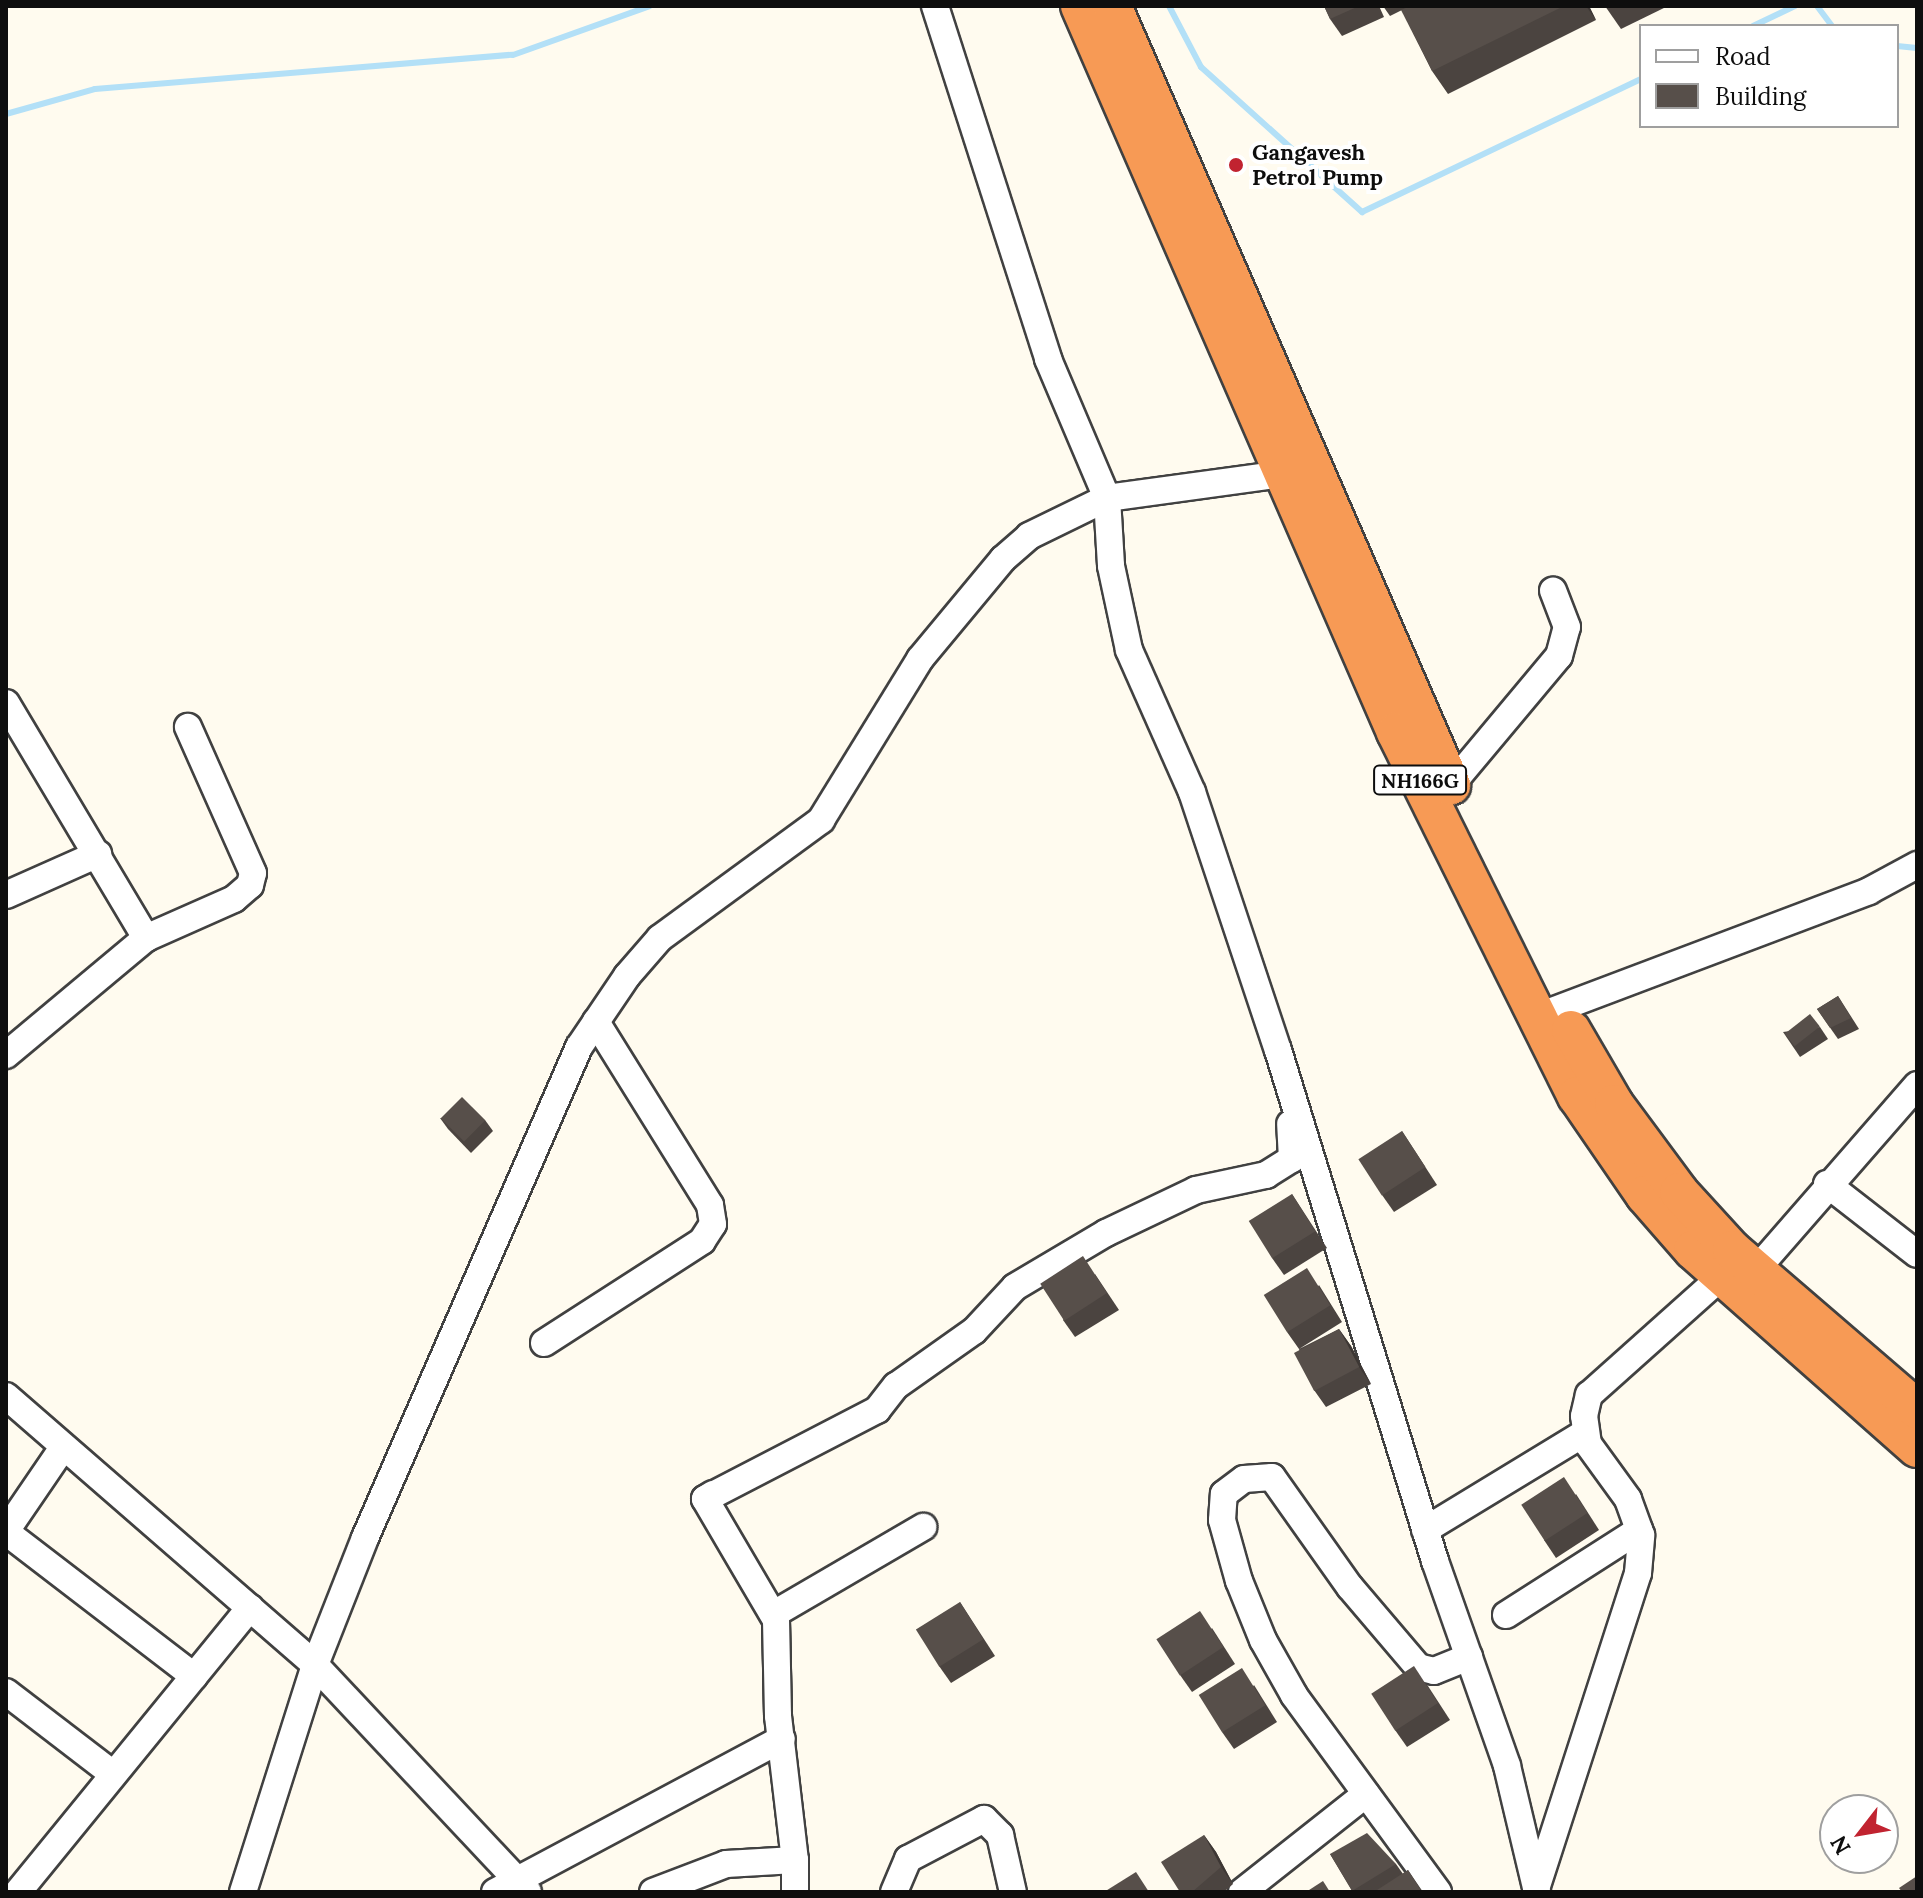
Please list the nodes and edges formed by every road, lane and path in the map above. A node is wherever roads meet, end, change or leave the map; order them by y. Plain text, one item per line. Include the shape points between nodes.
1 (935, 6) edge
2 (1080, 6) edge
3 (1112, 6) edge
4 (1297, 472) junction
5 (1107, 498) junction
6 (1553, 591) dead end
7 (6, 703) edge
8 (188, 727) dead end
9 (1451, 785) junction
10 (98, 854) junction
11 (1917, 865) edge
12 (6, 895) edge
13 (146, 938) junction
14 (1547, 1011) junction
15 (596, 1022) junction
16 (1278, 1050) junction
17 (6, 1055) edge
18 (1917, 1085) edge
19 (1827, 1184) junction
20 (1917, 1254) edge
21 (1738, 1274) junction
22 (544, 1343) dead end
23 (6, 1396) edge
24 (1917, 1409) edge
25 (1586, 1432) junction
26 (1917, 1448) edge
27 (62, 1449) junction
28 (923, 1527) dead end
29 (1425, 1530) junction
30 (1639, 1530) junction
31 (6, 1532) edge
32 (250, 1608) junction
33 (774, 1614) junction
34 (1506, 1615) dead end
35 (1469, 1657) junction
36 (315, 1665) junction
37 (194, 1676) junction
38 (6, 1692) edge
39 (782, 1739) junction
40 (113, 1774) junction
41 (1366, 1794) junction
42 (795, 1860) junction
43 (16, 1882) edge
44 (523, 1884) edge
45 (1536, 1891) edge
46 (243, 1892) edge
47 (495, 1892) edge
48 (653, 1892) edge
49 (795, 1892) edge
50 (894, 1892) edge
51 (1013, 1892) edge
52 (1242, 1892) edge
53 (1438, 1892) edge

1 - 5 street via 1048,359
2 - 4 highway, NH166G
3 - 4 highway, NH166G
4 - 5 street
4 - 9 highway, NH166G
4 - 14 highway, NH166G via 1396,732
5 - 15 street via 1059,517 1003,559 920,659 821,820 660,938
5 - 16 street via 1111,566 1129,650 1192,792
6 - 9 street via 1567,627 1559,656
7 - 10 street
8 - 13 street via 253,873 250,885 234,899
9 - 14 highway, NH166G
10 - 12 street
10 - 13 street
11 - 14 street via 1869,891
13 - 17 street
14 - 21 highway, NH166G
15 - 22 street via 710,1205 713,1224 702,1241
15 - 36 street via 572,1061
16 - 29 street
16 - 33 street via 1292,1159 1266,1175 1196,1190 1106,1233 1015,1287 974,1331 896,1386 877,1410 709,1496
18 - 19 street
19 - 20 street
19 - 21 street
21 - 24 highway, NH166G
21 - 25 street via 1589,1395
21 - 26 highway, NH166G
23 - 27 street
25 - 29 street
25 - 30 street via 1588,1444 1628,1499
27 - 31 street
27 - 32 street
28 - 33 street
29 - 35 street
30 - 34 street
30 - 45 street via 1638,1573
31 - 37 street
32 - 36 street
32 - 37 street
33 - 39 street
35 - 41 street via 1434,1671 1418,1667 1350,1587 1272,1477 1244,1479 1224,1494 1222,1520 1263,1640 1294,1695
35 - 45 street via 1507,1766
36 - 44 street
36 - 46 street
37 - 40 street
38 - 40 street
39 - 42 street
39 - 44 street
40 - 43 street
41 - 52 street
41 - 53 street
42 - 48 street via 726,1864
42 - 49 street
44 - 47 street
50 - 51 street via 908,1859 984,1819 1000,1835

